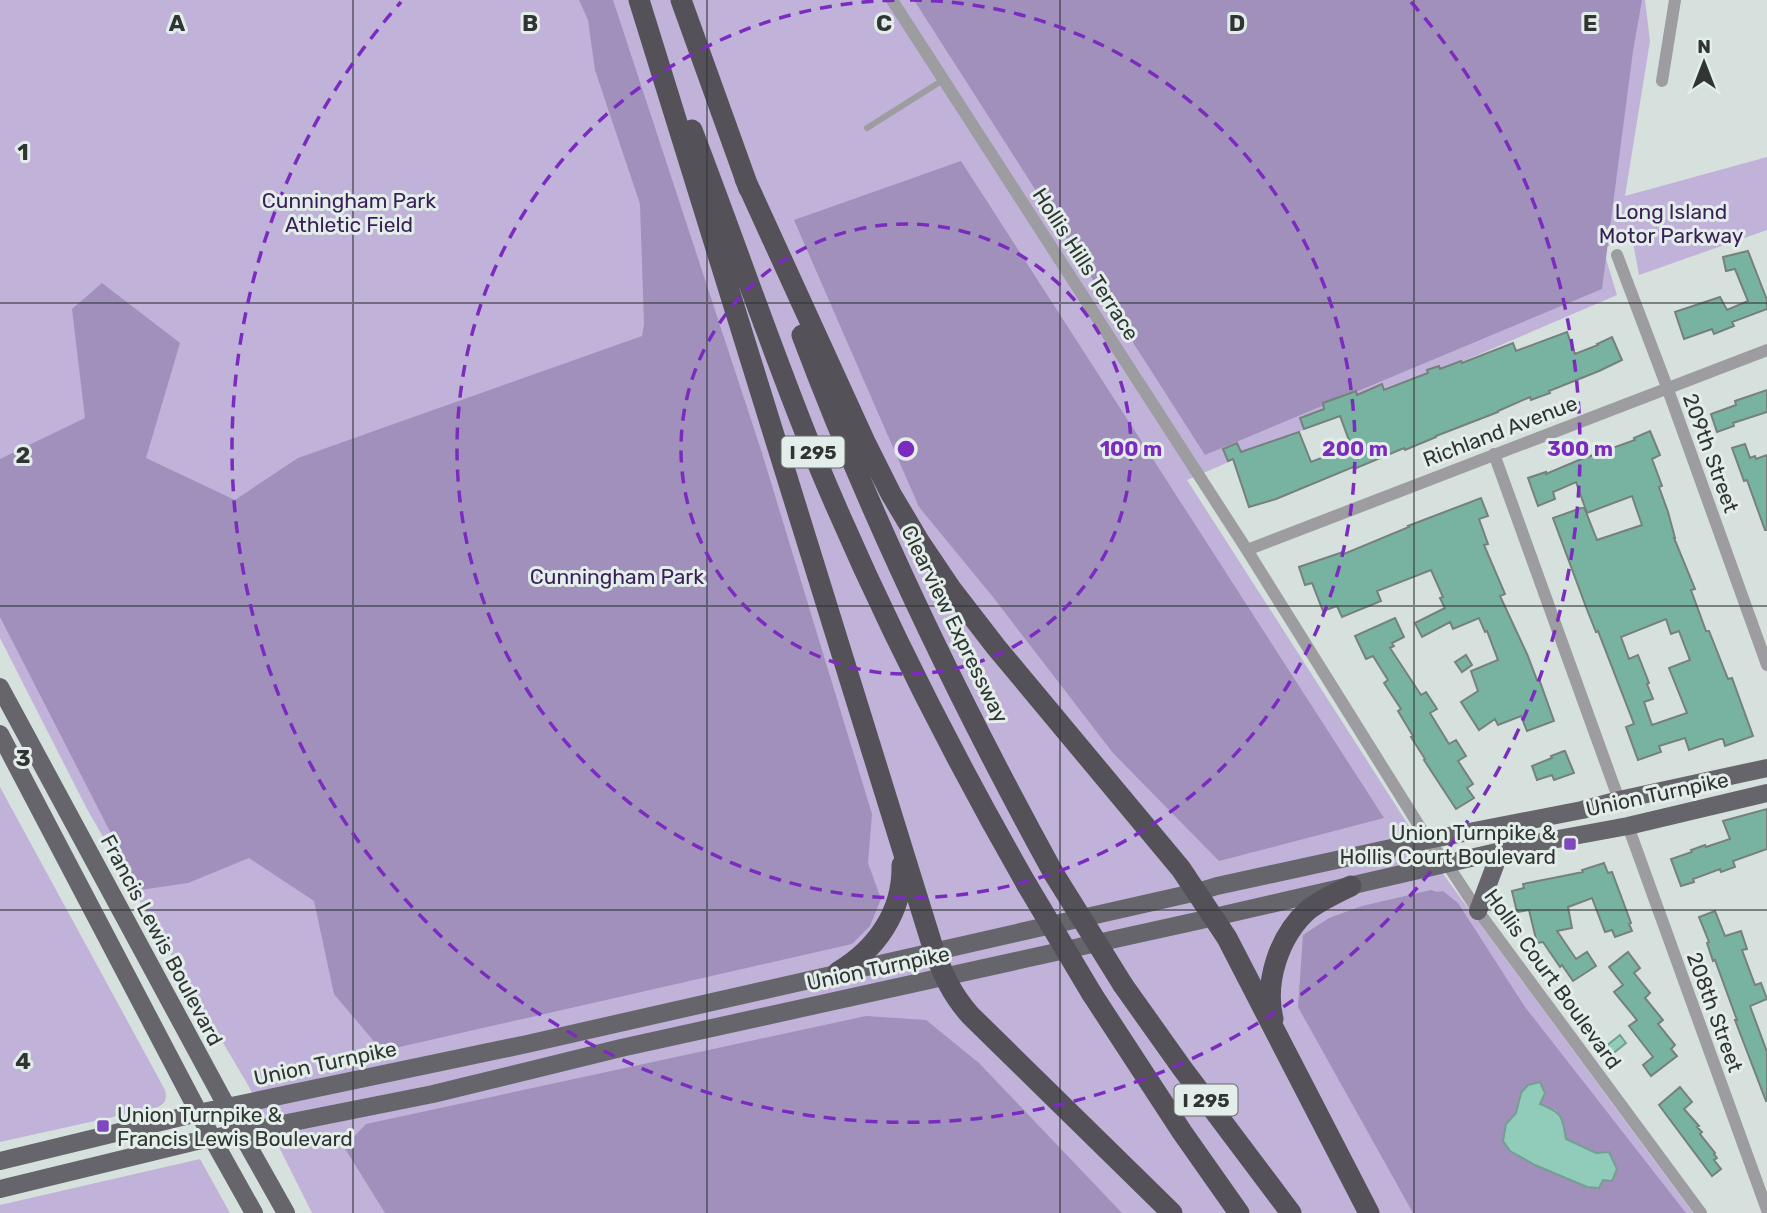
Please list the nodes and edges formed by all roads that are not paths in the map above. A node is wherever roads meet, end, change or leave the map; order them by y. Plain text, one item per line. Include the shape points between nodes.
1 (641, 0) edge
2 (681, 0) edge
3 (892, 0) edge
4 (1675, 0) edge
5 (943, 80) junction
6 (1662, 81) dead end
7 (867, 128) dead end
8 (745, 179) junction
9 (1617, 256) dead end
10 (1767, 350) edge
11 (1667, 387) junction
12 (1494, 454) junction
13 (1247, 550) junction
14 (1767, 665) edge
15 (0, 687) edge
16 (0, 734) edge
17 (1767, 768) edge
18 (1767, 793) edge
19 (1619, 800) junction
20 (1628, 826) junction
21 (898, 835) junction
22 (1428, 840) junction
23 (1500, 852) junction
24 (1447, 864) junction
25 (1350, 886) junction
26 (1198, 892) junction
27 (1478, 911) junction
28 (1213, 917) junction
29 (934, 951) junction
30 (838, 972) junction
31 (944, 977) junction
32 (1283, 1047) junction
33 (226, 1107) junction
34 (198, 1113) junction
35 (241, 1133) junction
36 (212, 1138) junction
37 (0, 1161) edge
38 (0, 1189) edge
39 (1767, 1210) edge
40 (254, 1213) edge
41 (286, 1213) edge
42 (1171, 1213) edge
43 (1239, 1213) edge
44 (1291, 1213) edge
45 (1369, 1213) edge
46 (1701, 1213) edge

1 - 21 highway
1 - 43 highway, I 295, bridge via 837,510 932,709 1092,994
2 - 8 highway, Clearview Expressway / I 295
3 - 5 street, Hollis Hills Terrace
4 - 6 street
5 - 7 lane
5 - 13 street, Hollis Hills Terrace
8 - 26 highway via 866,444 919,541 980,626
8 - 44 highway, Clearview Expressway / I 295, bridge via 867,497 1009,790 1054,874 1123,985
9 - 11 street, 209th Street
10 - 11 street, Richland Avenue
11 - 12 street, Richland Avenue
11 - 14 street, 209th Street
12 - 13 street, Richland Avenue
12 - 19 street
13 - 22 street, Hollis Court Boulevard
15 - 33 main road, Francis Lewis Boulevard
16 - 34 main road
17 - 19 main road, Union Turnpike
18 - 20 main road, Union Turnpike
19 - 22 main road, Union Turnpike
20 - 23 main road, Union Turnpike
20 - 39 street, 208th Street
21 - 29 highway
21 - 30 highway via 900,893 890,918 873,944
22 - 24 street, Hollis Court Boulevard
22 - 26 main road, Union Turnpike
23 - 24 main road, Union Turnpike
23 - 27 main road
24 - 25 main road, Union Turnpike
24 - 27 street, Hollis Court Boulevard
25 - 28 main road, Union Turnpike
25 - 32 highway via 1307,911 1277,959 1271,1001
26 - 28 highway
26 - 29 main road, Union Turnpike
27 - 46 street, Hollis Court Boulevard
28 - 31 main road, Union Turnpike
28 - 32 highway
29 - 30 main road, Union Turnpike
29 - 31 highway
30 - 33 main road, Union Turnpike
31 - 35 main road, Union Turnpike via 433,1094
31 - 42 highway via 970,1015
32 - 45 highway
33 - 34 main road, Union Turnpike
33 - 35 main road, Francis Lewis Boulevard
34 - 36 main road
34 - 37 main road, Union Turnpike
35 - 36 main road, Union Turnpike
35 - 41 main road, Francis Lewis Boulevard
36 - 38 main road, Union Turnpike
36 - 40 main road

